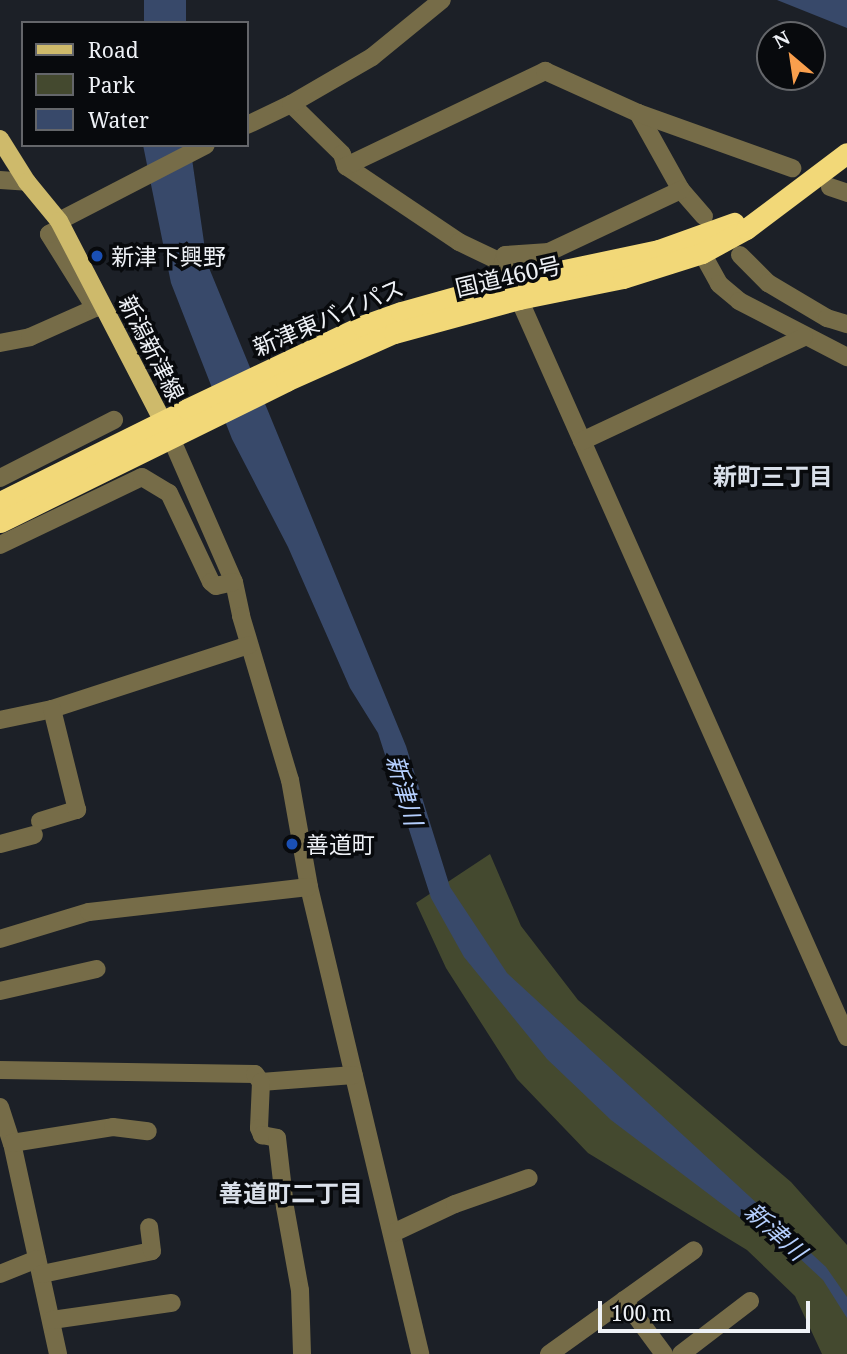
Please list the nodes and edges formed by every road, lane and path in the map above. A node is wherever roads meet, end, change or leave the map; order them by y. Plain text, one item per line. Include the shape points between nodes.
1 (442, 0) edge
2 (290, 104) junction
3 (638, 113) junction
4 (251, 122) edge
5 (0, 139) edge
6 (202, 147) edge
7 (847, 153) edge
8 (346, 166) junction
9 (792, 168) dead end
10 (0, 180) edge
11 (27, 182) junction
12 (681, 190) junction
13 (774, 206) junction
14 (704, 216) dead end
15 (61, 224) junction
16 (702, 253) junction
17 (740, 255) dead end
18 (511, 281) junction
19 (847, 324) edge
20 (804, 337) junction
21 (0, 343) edge
22 (847, 357) edge
23 (114, 420) dead end
24 (167, 429) junction
25 (582, 441) junction
26 (122, 452) junction
27 (0, 478) edge
28 (0, 502) edge
29 (0, 523) edge
30 (0, 545) edge
31 (234, 582) junction
32 (249, 645) junction
33 (52, 709) junction
34 (0, 720) edge
35 (0, 844) edge
36 (309, 887) junction
37 (0, 939) edge
38 (97, 969) dead end
39 (0, 991) edge
40 (847, 1037) edge
41 (0, 1070) edge
42 (354, 1075) junction
43 (261, 1082) junction
44 (0, 1107) edge
45 (148, 1131) dead end
46 (12, 1143) junction
47 (529, 1178) dead end
48 (149, 1227) dead end
49 (393, 1233) junction
50 (694, 1250) dead end
51 (39, 1267) junction
52 (0, 1274) edge
53 (624, 1300) junction
54 (750, 1301) dead end
55 (172, 1303) dead end
56 (52, 1320) junction
57 (58, 1354) edge
58 (302, 1354) edge
59 (420, 1354) edge
60 (549, 1354) edge
61 (664, 1354) edge
62 (681, 1354) edge

1 - 2 street via 372,57
2 - 4 street
2 - 8 street via 342,154
3 - 8 street via 545,71
3 - 9 street
3 - 12 street
5 - 11 main road, 新潟新津線
6 - 15 street
7 - 13 highway, 国道460号
8 - 18 street
10 - 11 street
11 - 15 main road, 新潟新津線
12 - 14 street
12 - 18 street via 549,252 505,255
13 - 16 highway, 国道460号 via 746,229
13 - 18 highway via 659,250
15 - 21 street via 49,234 95,308 30,337
15 - 24 main road, 新潟新津線
16 - 18 highway, 国道460号 via 623,278
16 - 20 street via 719,284 738,301
17 - 19 street via 768,283 827,318
18 - 24 highway, 国道460号 via 394,333 282,374
18 - 25 street
20 - 22 street
20 - 25 street
23 - 27 street
24 - 26 highway
24 - 31 street
25 - 40 street
26 - 28 highway
26 - 29 highway
30 - 31 street via 142,477 169,493 211,582 216,586
31 - 32 street
32 - 33 street
32 - 36 street via 290,780
33 - 34 street
33 - 35 street via 77,810
36 - 37 street via 89,912
36 - 42 street
38 - 39 street
41 - 43 street via 255,1074
42 - 43 street
42 - 49 street
43 - 58 street via 259,1128 262,1135 277,1138 300,1290
44 - 46 street
45 - 46 street via 113,1127
46 - 51 street
47 - 49 street via 455,1204
48 - 51 street via 152,1251
49 - 59 street
50 - 53 street
51 - 52 street
51 - 56 street
53 - 60 street
53 - 61 street
54 - 62 street
55 - 56 street
56 - 57 street

